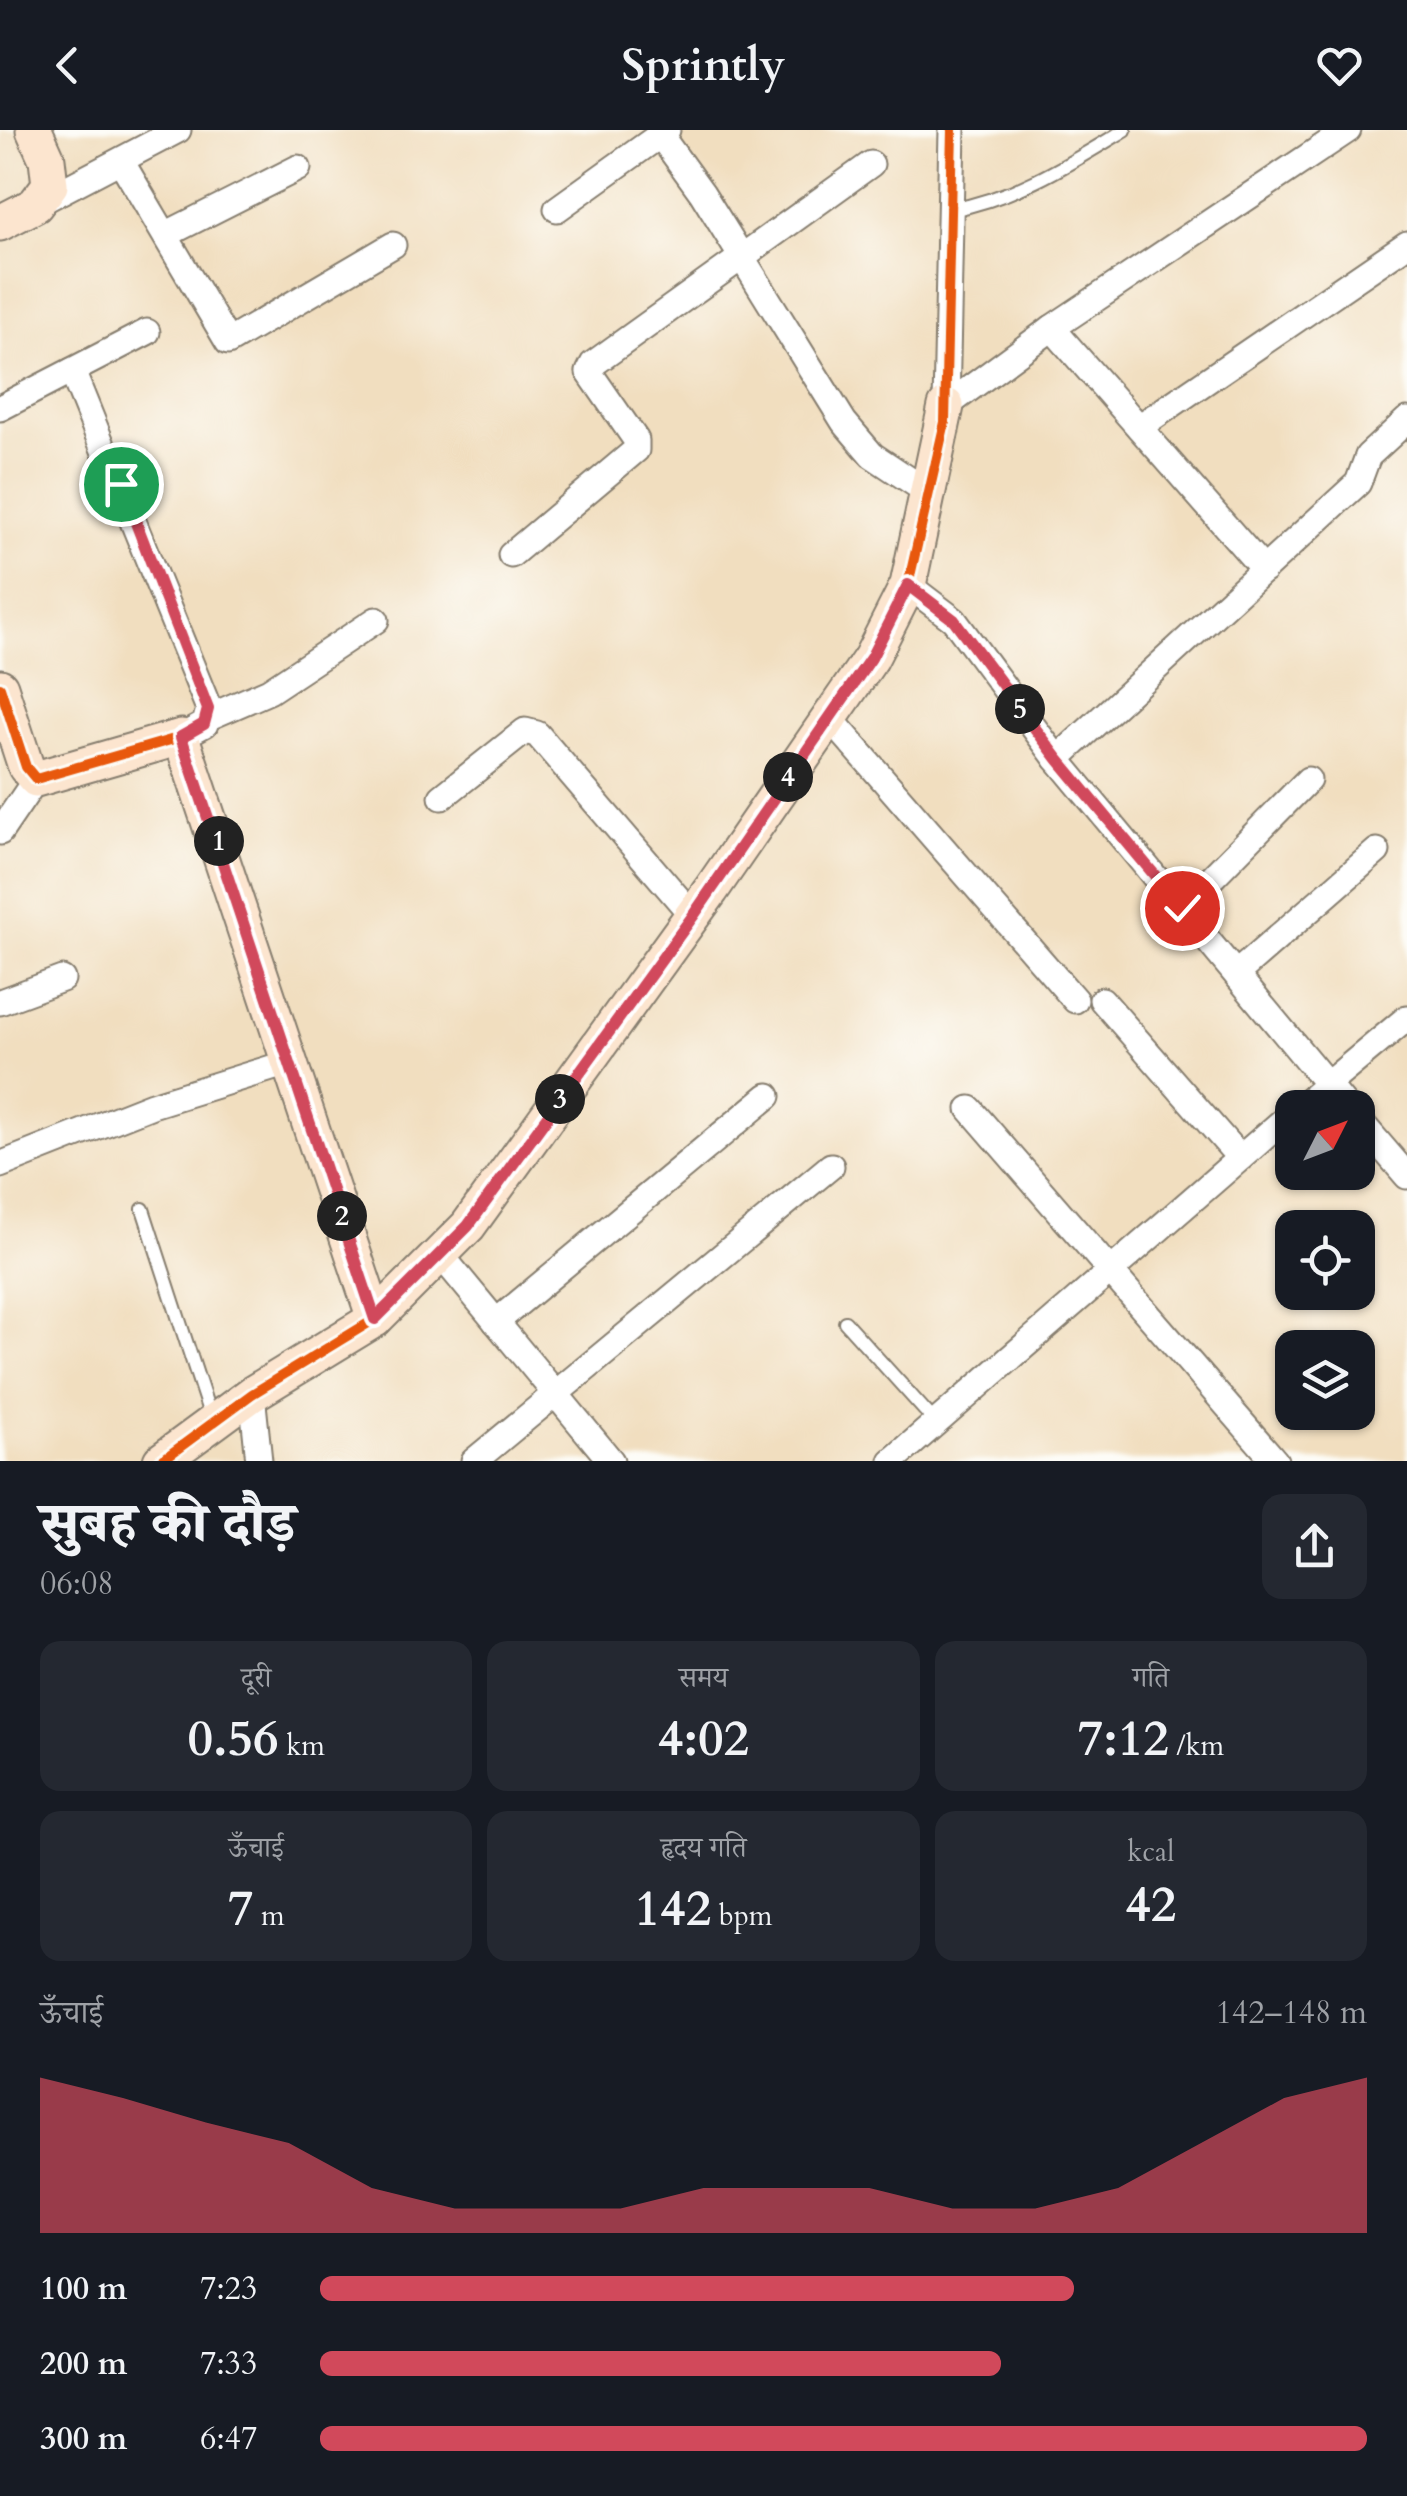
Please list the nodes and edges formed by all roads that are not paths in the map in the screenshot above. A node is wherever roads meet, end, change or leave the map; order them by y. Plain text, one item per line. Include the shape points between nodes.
1 (34, 130) edge
2 (178, 130) edge
3 (952, 130) edge
4 (1126, 130) edge
5 (1348, 130) edge
6 (664, 132) edge
7 (121, 161) junction
8 (871, 164) dead end
9 (298, 168) dead end
10 (34, 205) junction
11 (557, 209) dead end
12 (950, 210) junction
13 (0, 223) edge
14 (167, 234) junction
15 (1407, 244) edge
16 (393, 245) dead end
17 (740, 256) junction
18 (1052, 328) junction
19 (147, 332) dead end
20 (72, 370) junction
21 (946, 406) junction
22 (0, 408) edge
23 (1407, 420) edge
24 (1139, 427) junction
25 (929, 493) junction
26 (511, 556) dead end
27 (1264, 570) junction
28 (908, 585) junction
29 (376, 620) dead end
30 (0, 687) edge
31 (830, 717) junction
32 (6, 724) edge
33 (195, 727) junction
34 (1058, 759) junction
35 (36, 778) junction
36 (1308, 780) dead end
37 (442, 797) dead end
38 (0, 832) edge
39 (1377, 851) dead end
40 (1182, 908) junction
41 (693, 916) junction
42 (1236, 974) junction
43 (62, 979) dead end
44 (1075, 1000) dead end
45 (1102, 1000) dead end
46 (0, 1002) edge
47 (1407, 1018) edge
48 (291, 1062) junction
49 (1326, 1084) junction
50 (1319, 1090) edge
51 (1331, 1090) edge
52 (768, 1096) dead end
53 (970, 1109) dead end
54 (1275, 1128) edge
55 (1375, 1139) edge
56 (1240, 1158) junction
57 (0, 1165) edge
58 (831, 1166) dead end
59 (1407, 1176) edge
60 (144, 1209) dead end
61 (440, 1254) junction
62 (1110, 1269) junction
63 (375, 1319) junction
64 (496, 1322) junction
65 (845, 1322) dead end
66 (555, 1393) junction
67 (252, 1394) junction
68 (213, 1423) junction
69 (936, 1423) junction
70 (161, 1461) edge
71 (259, 1461) edge
72 (474, 1461) edge
73 (612, 1461) edge
74 (892, 1461) edge
75 (1275, 1461) edge

1 - 10 street via 51,174
2 - 7 street
3 - 12 street
4 - 12 lane via 1050,176
5 - 18 street
6 - 11 street
6 - 17 street
7 - 10 street
7 - 14 street
8 - 17 street
9 - 14 street
10 - 13 street
12 - 21 street
14 - 16 street via 228,342
15 - 24 street
17 - 25 street via 852,433
17 - 26 street via 593,364 589,372 636,440 636,450
18 - 21 street
18 - 24 street
19 - 20 street
20 - 22 street
20 - 33 street via 128,501
21 - 25 street
23 - 27 street via 1368,456 1358,483
24 - 27 street
25 - 28 street
27 - 34 street
28 - 31 street via 871,658
28 - 34 street via 954,620
29 - 33 street via 269,691
30 - 32 street
31 - 41 street
31 - 44 street
32 - 35 street
33 - 35 street
33 - 48 street
34 - 40 street
35 - 38 street
36 - 40 street
37 - 41 street via 524,731 537,734
39 - 42 street
40 - 42 street
41 - 61 street via 468,1226
42 - 49 street
43 - 46 street
45 - 56 street
47 - 49 street
48 - 57 street via 152,1105
48 - 63 street
49 - 50 street
49 - 51 street
52 - 64 street
53 - 62 street
54 - 56 street
55 - 59 street
56 - 62 street
58 - 66 street
60 - 68 lane
61 - 63 street
61 - 64 street
62 - 69 street
62 - 75 street
63 - 67 street
64 - 66 street
65 - 69 lane
66 - 72 street
66 - 73 street
67 - 68 street
67 - 71 street
68 - 70 street
69 - 74 street

